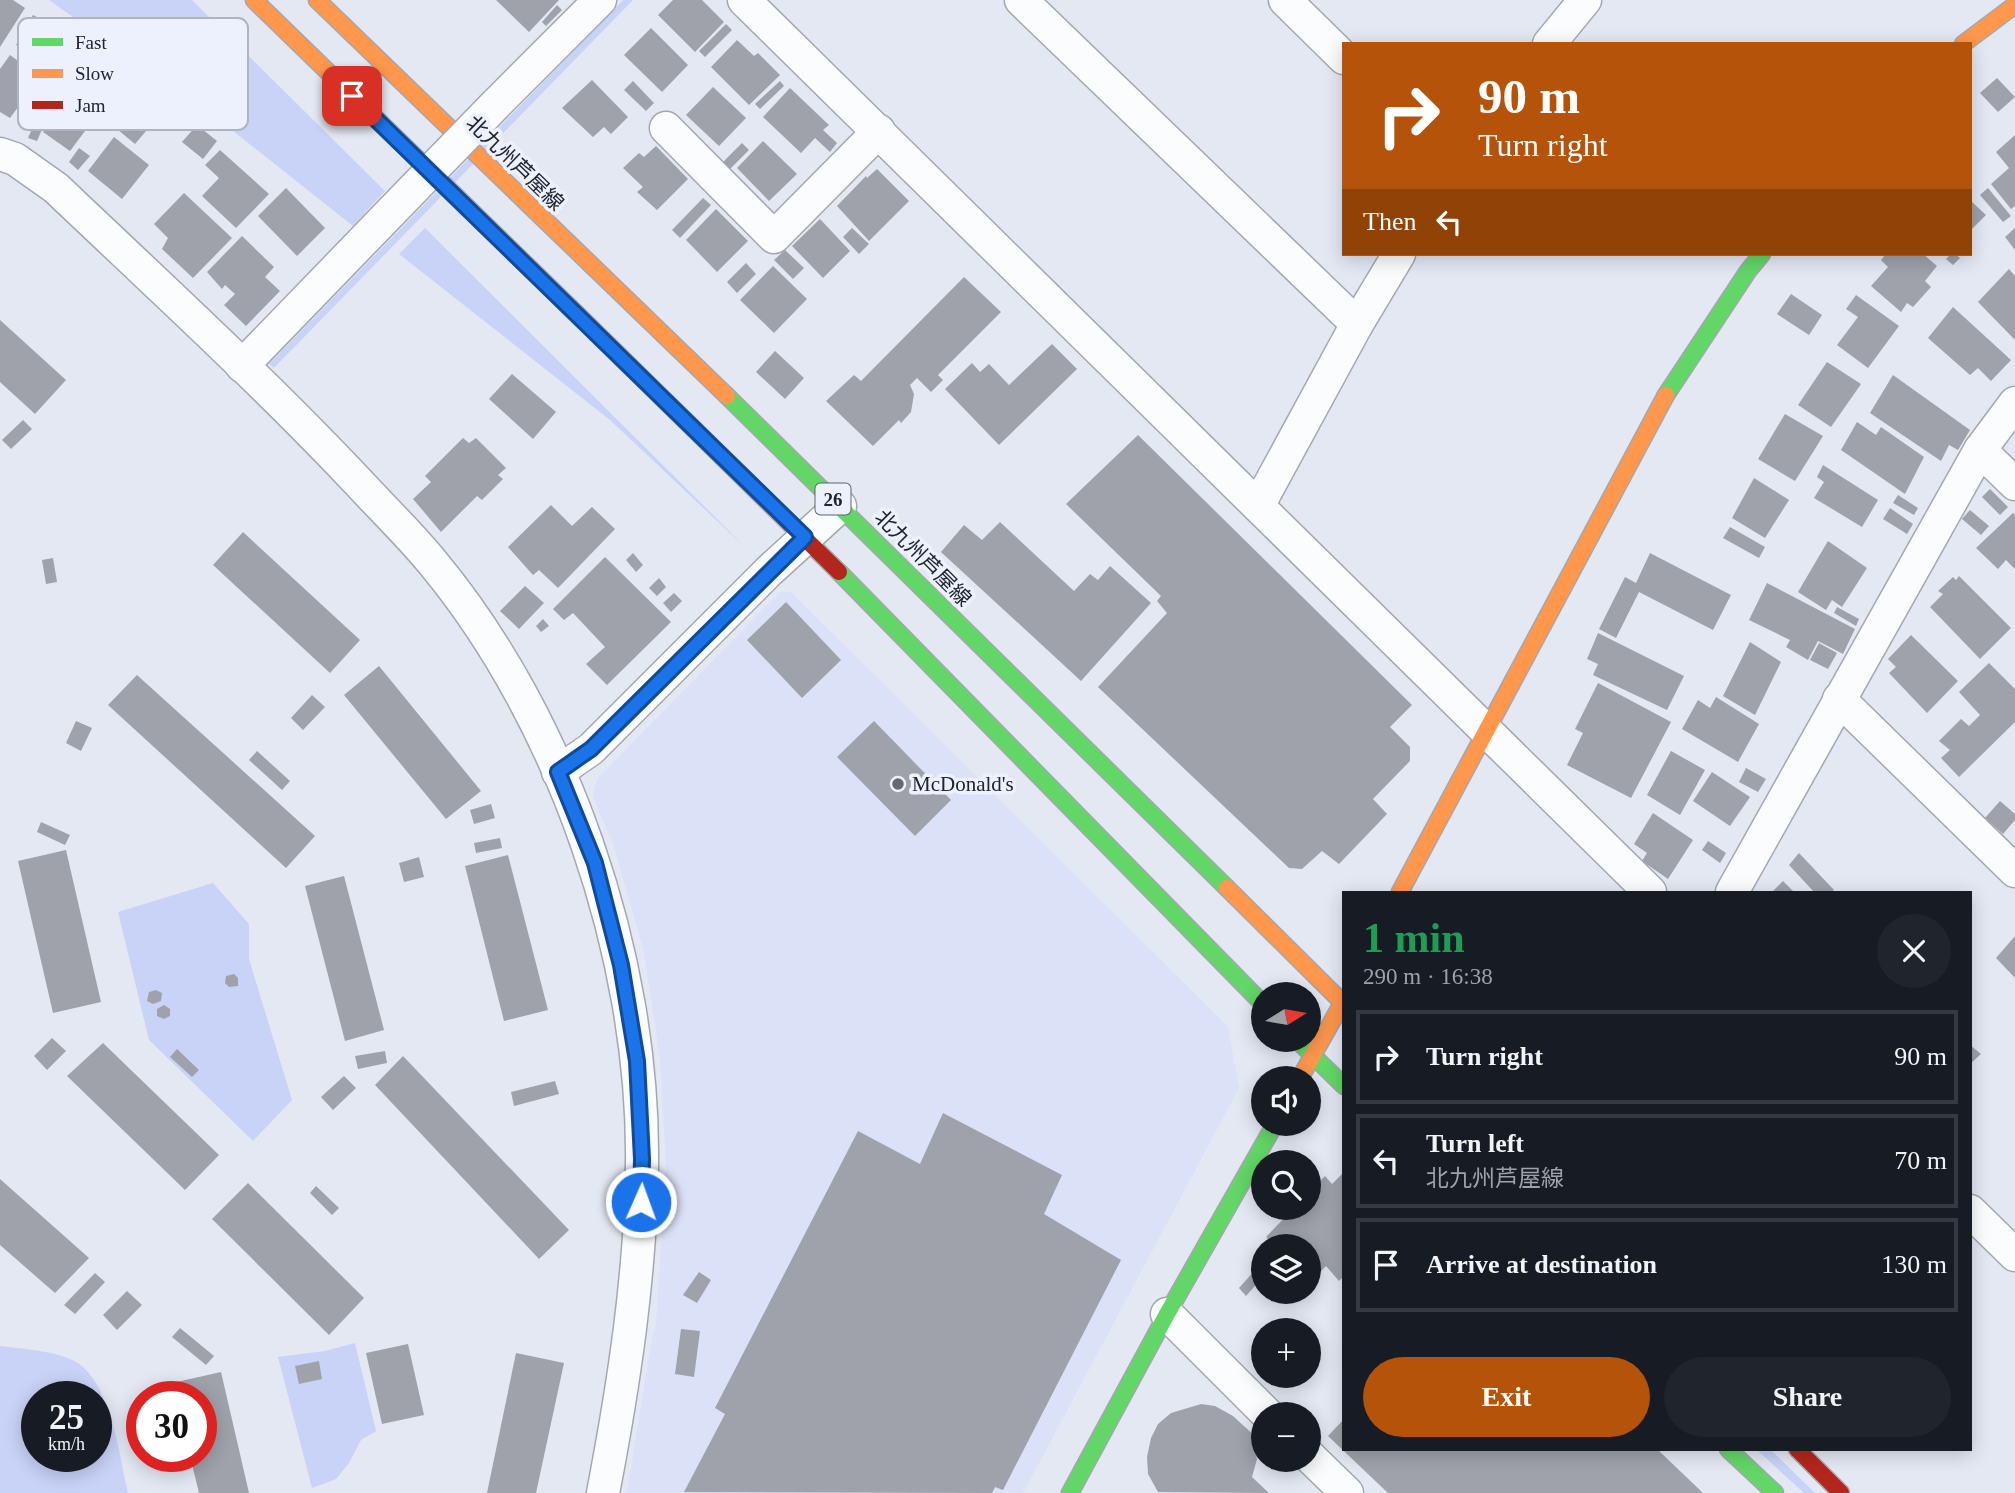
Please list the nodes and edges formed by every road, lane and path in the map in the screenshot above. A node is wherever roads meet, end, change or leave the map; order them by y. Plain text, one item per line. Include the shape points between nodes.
1 (254, 0) edge
2 (317, 0) edge
3 (744, 0) edge
4 (1021, 0) edge
5 (1285, 0) edge
6 (595, 1) edge
7 (2015, 5) edge
8 (1569, 6) edge
9 (1550, 42) edge
10 (1966, 42) edge
11 (1342, 56) edge
12 (666, 128) dead end
13 (879, 131) junction
14 (0, 155) edge
15 (1398, 256) edge
16 (1760, 256) edge
17 (1357, 324) junction
18 (242, 366) junction
19 (2015, 403) edge
20 (1980, 450) junction
21 (2015, 484) edge
22 (839, 506) junction
23 (1258, 506) junction
24 (805, 537) junction
25 (1839, 699) junction
26 (1485, 731) junction
27 (558, 772) junction
28 (2015, 871) edge
29 (1401, 891) edge
30 (1649, 891) edge
31 (1733, 891) edge
32 (1251, 992) edge
33 (1342, 1001) edge
34 (1342, 1006) edge
35 (1309, 1052) edge
36 (1313, 1056) junction
37 (1307, 1066) edge
38 (1342, 1084) edge
39 (1268, 1136) edge
40 (1972, 1212) edge
41 (2015, 1255) edge
42 (1167, 1314) junction
43 (1255, 1402) edge
44 (1730, 1451) edge
45 (1799, 1451) edge
46 (1321, 1468) edge
47 (603, 1493) edge
48 (1070, 1493) edge
49 (1347, 1493) edge
50 (1774, 1493) edge
51 (1841, 1493) edge

1 - 24 main road, 26
2 - 22 main road, 北九州芦屋線 / 26
3 - 13 street
4 - 17 street
5 - 11 street
6 - 18 street, bridge
7 - 10 main road
8 - 9 street
12 - 13 street via 774,237
13 - 23 street
14 - 18 street via 15,159 56,188
15 - 17 street
16 - 26 main road via 1668,392
17 - 23 street
18 - 27 street via 433,562 486,634
19 - 20 street
20 - 21 street
20 - 25 street
22 - 24 street
22 - 33 main road, 北九州芦屋線 / 26
23 - 26 street
24 - 27 street via 591,749
24 - 32 main road, 26
25 - 28 street
25 - 31 street
26 - 29 main road
26 - 30 street
27 - 47 street via 595,863 621,965 637,1061 642,1159 639,1245
34 - 36 main road
35 - 36 main road
36 - 37 main road
36 - 38 main road
39 - 42 main road
40 - 41 street
42 - 43 street
42 - 48 main road
44 - 50 main road
45 - 51 main road
46 - 49 street

